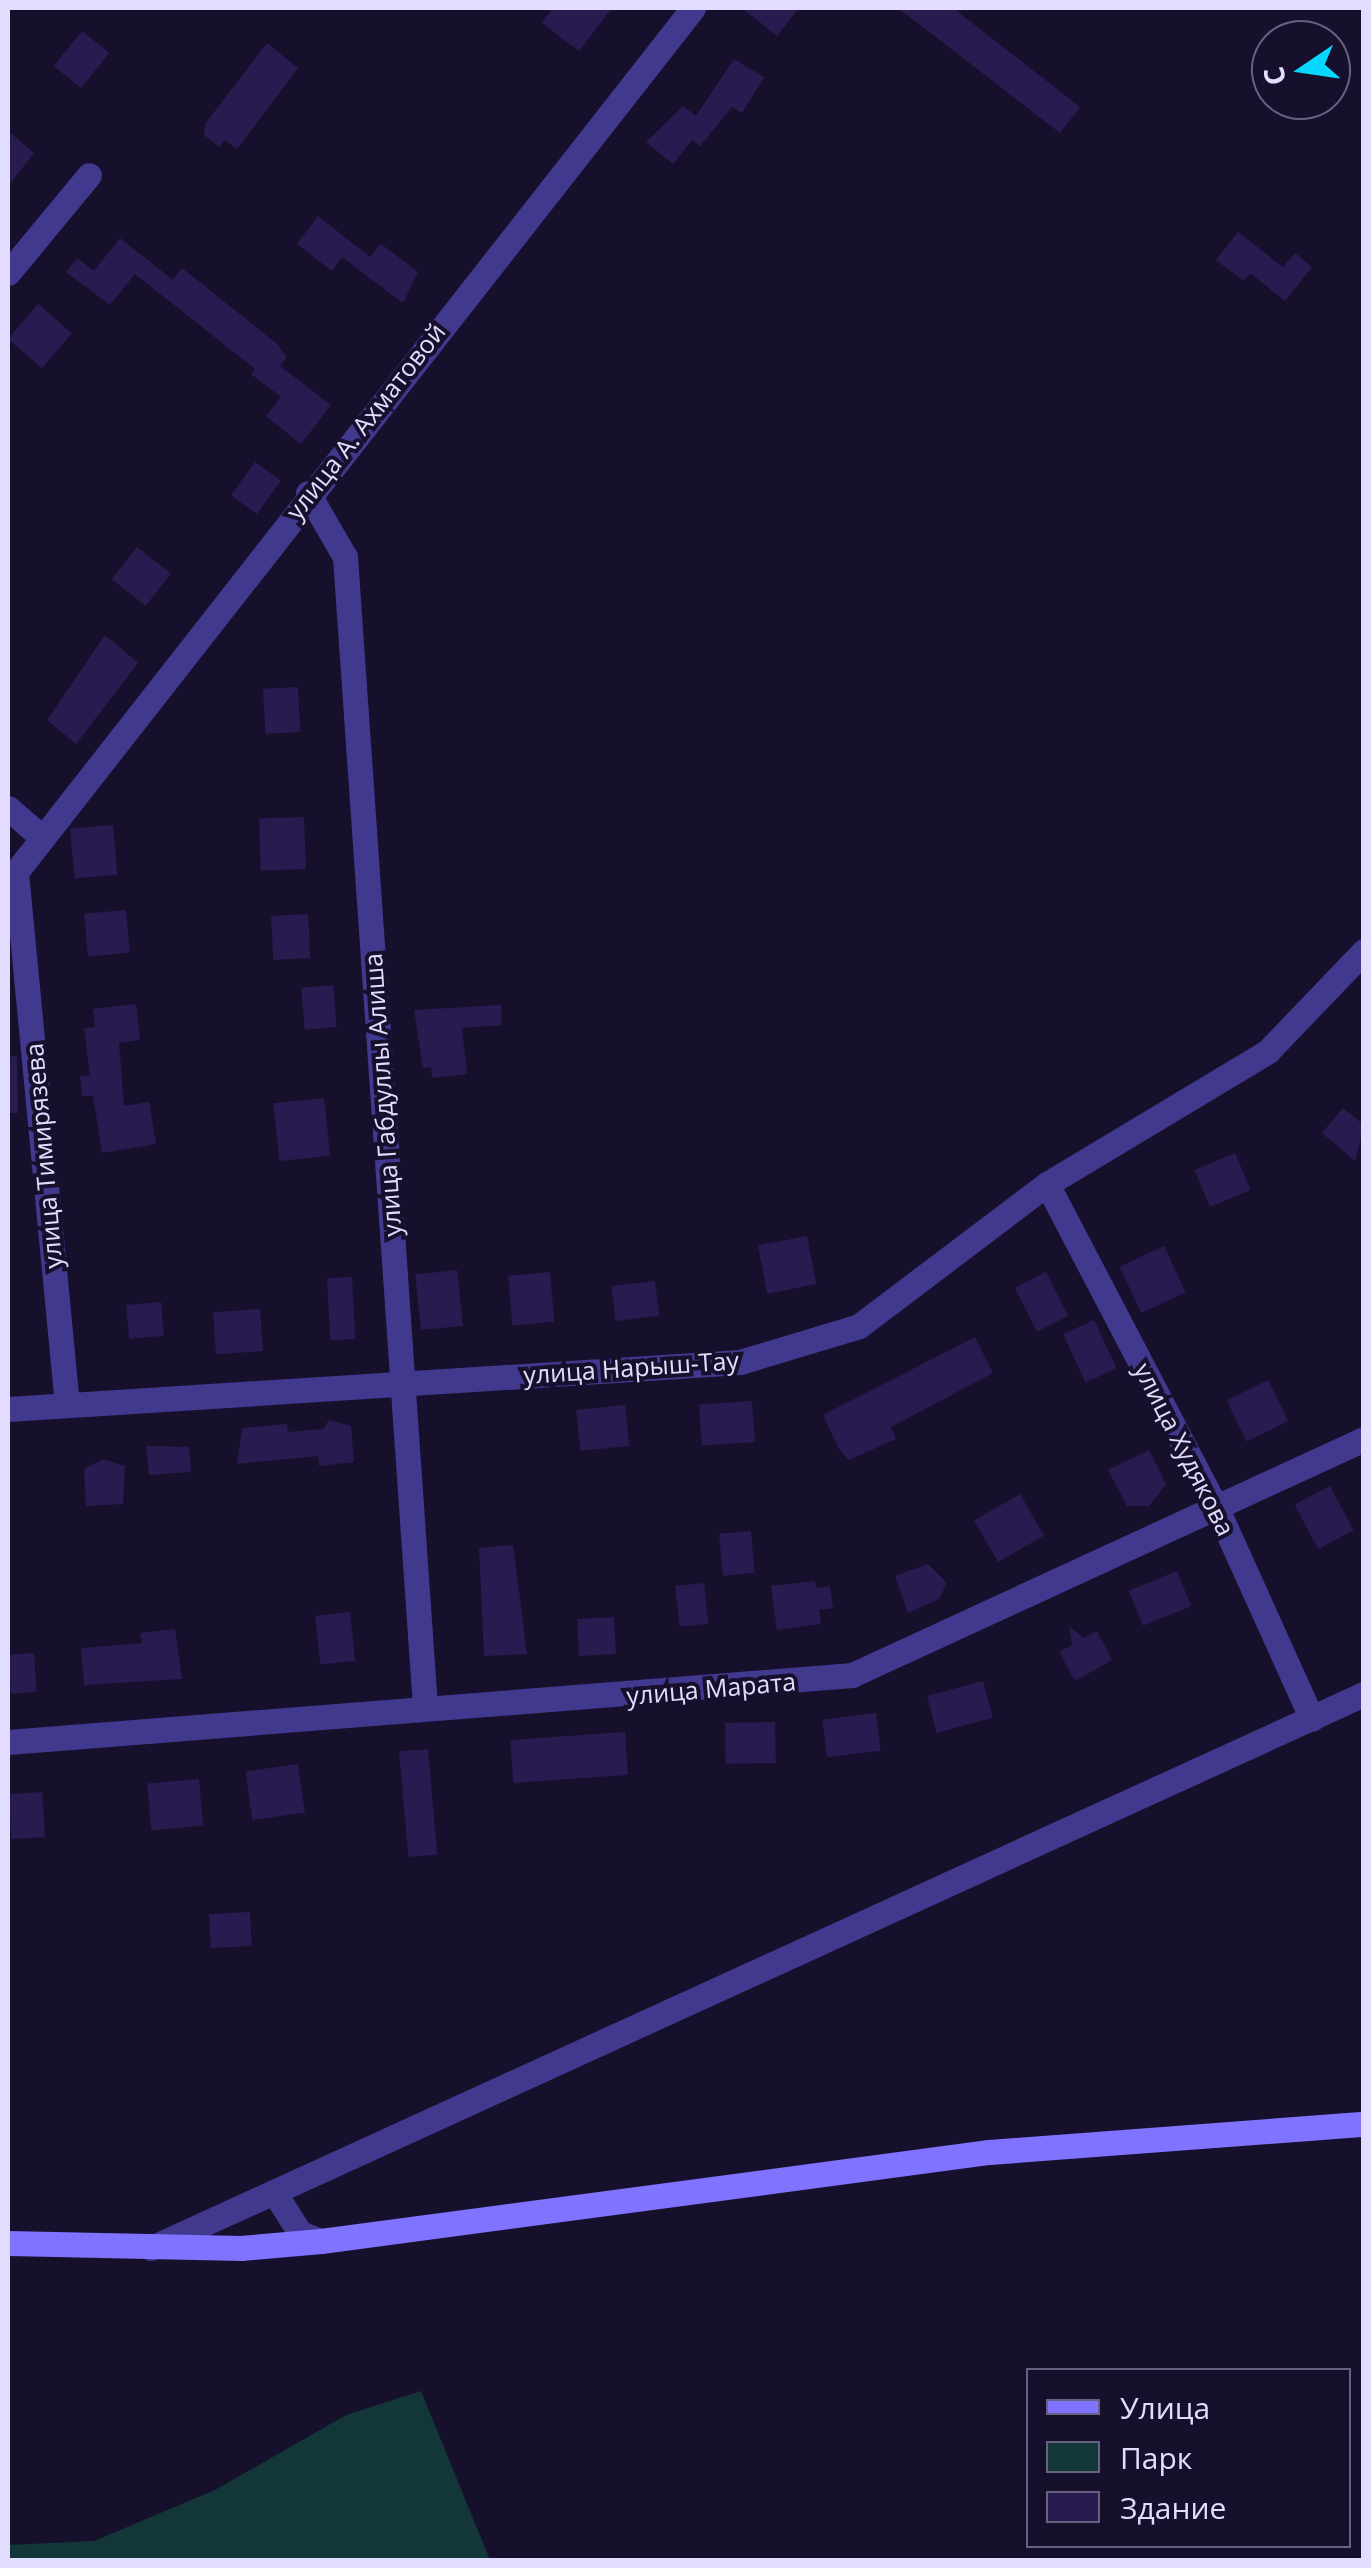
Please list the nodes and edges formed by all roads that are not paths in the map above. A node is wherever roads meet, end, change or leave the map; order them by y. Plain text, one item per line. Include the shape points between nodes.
1 (693, 8) edge
2 (89, 176) dead end
3 (8, 273) edge
4 (308, 493) junction
5 (8, 808) edge
6 (38, 834) junction
7 (1364, 951) edge
8 (1047, 1184) junction
9 (402, 1381) junction
10 (67, 1404) junction
11 (8, 1409) edge
12 (1364, 1439) edge
13 (1218, 1511) junction
14 (1364, 1694) edge
15 (425, 1708) junction
16 (1312, 1718) junction
17 (8, 1742) edge
18 (1364, 2124) edge
19 (274, 2192) junction
20 (321, 2241) junction
21 (8, 2242) edge
22 (151, 2248) junction

1 - 4 street, улица А. Ахматовой
2 - 3 street
4 - 6 street, улица А. Ахматовой
4 - 9 street, улица Габдуллы Алиша via 345,556
5 - 6 street
6 - 10 street, улица Тимирязева via 16,872
7 - 8 street, улица Нарыш-Тау via 1268,1051
8 - 9 street, улица Нарыш-Тау via 842,1332 740,1362
8 - 13 street, улица Худякова
9 - 10 street, улица Нарыш-Тау
9 - 15 street, улица Габдуллы Алиша
10 - 11 street, улица Нарыш-Тау
12 - 13 street, улица Марата
13 - 15 street, улица Марата via 852,1675
13 - 16 street, улица Худякова
14 - 16 street
15 - 17 street, улица Марата
16 - 19 street
18 - 20 main road via 989,2152
19 - 20 street via 300,2233
19 - 22 street
20 - 22 main road
21 - 22 main road

